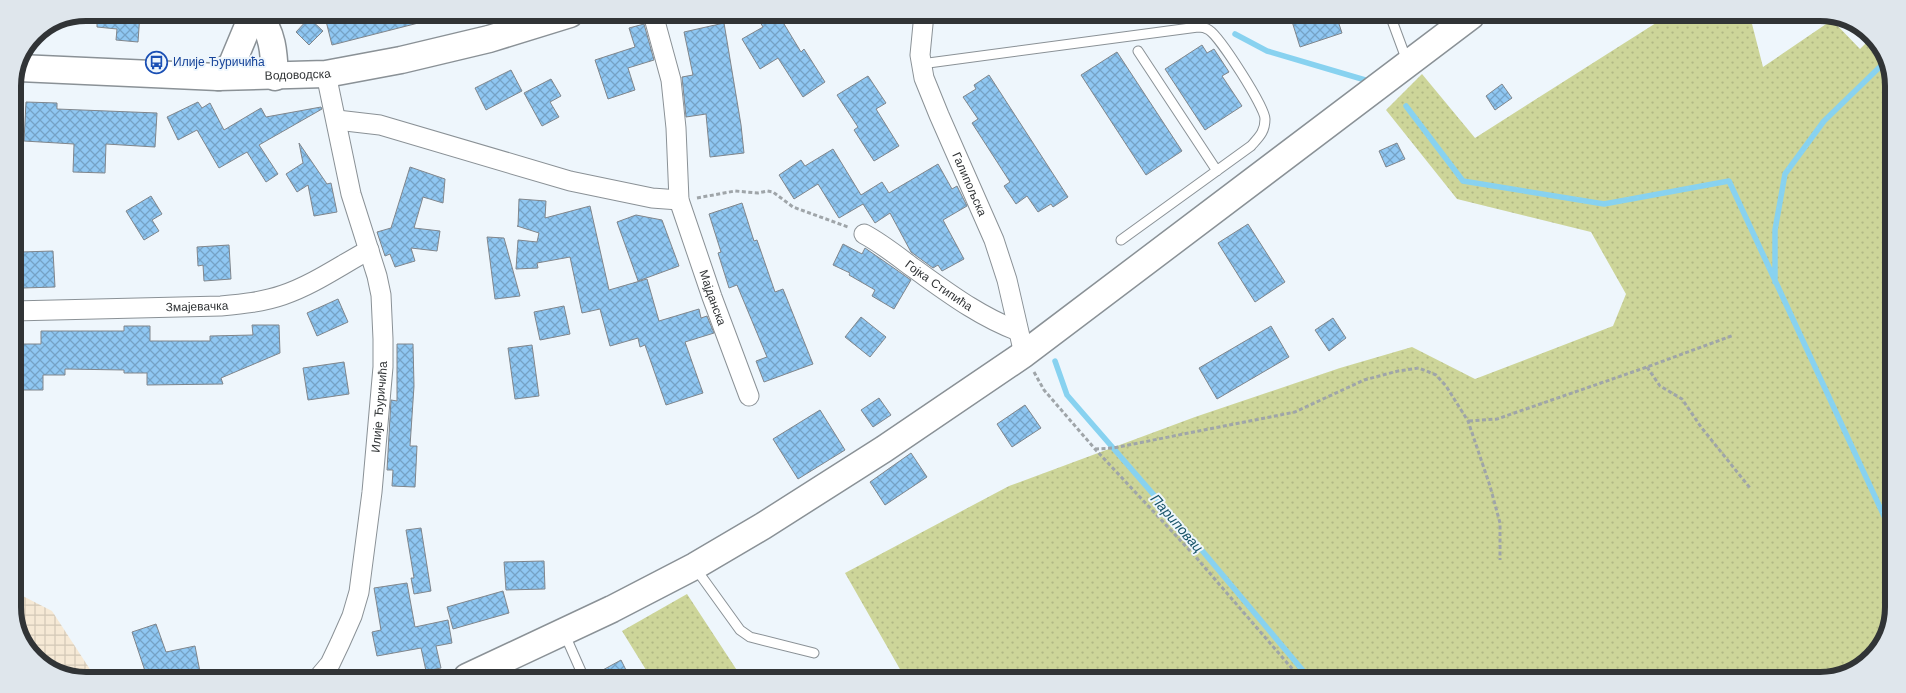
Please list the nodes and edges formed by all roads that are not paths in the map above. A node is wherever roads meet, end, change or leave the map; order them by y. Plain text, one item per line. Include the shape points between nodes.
1 (250, 21) edge
2 (253, 21) edge
3 (548, 21) edge
4 (655, 21) edge
5 (923, 21) edge
6 (1392, 21) edge
7 (1464, 21) edge
8 (1138, 51) dead end
9 (1408, 63) junction
10 (921, 64) junction
11 (24, 68) edge
12 (326, 74) junction
13 (218, 77) junction
14 (267, 77) junction
15 (337, 120) junction
16 (1216, 171) junction
17 (679, 200) junction
18 (864, 234) road end
19 (1121, 240) dead end
20 (369, 250) junction
21 (21, 311) edge
22 (1021, 343) junction
23 (749, 396) dead end
24 (695, 566) junction
25 (564, 632) junction
26 (814, 653) dead end
27 (322, 672) edge
28 (478, 672) edge
29 (581, 672) edge

1 - 13 main road via 236,57
2 - 14 main road via 258,62
3 - 12 main road, Водоводска via 490,39
4 - 17 street via 671,80
5 - 10 street, Галипољска
6 - 9 lane
7 - 9 main road
8 - 16 lane
9 - 22 main road
10 - 16 lane via 1198,26 1210,30 1224,47 1265,117 1264,132 1251,146
10 - 22 street, Галипољска via 938,115 994,240
11 - 13 main road, Водоводска
12 - 14 main road, Водоводска
12 - 15 street, Илије Ђуричића
13 - 14 main road, Водоводска
15 - 17 street via 380,125 570,181 652,198
15 - 20 street, Илије Ђуричића via 351,194
16 - 19 lane
17 - 23 street, Мајданска
18 - 22 street, Гојка Стипића via 970,308 999,324
20 - 21 street, Змајевачка via 283,295 252,302 221,306
20 - 27 street, Илије Ђуричића via 380,295 383,339 372,492 355,607 335,654
22 - 24 main road via 884,449
24 - 25 main road
24 - 26 lane via 740,630 750,638
25 - 28 main road
25 - 29 lane

